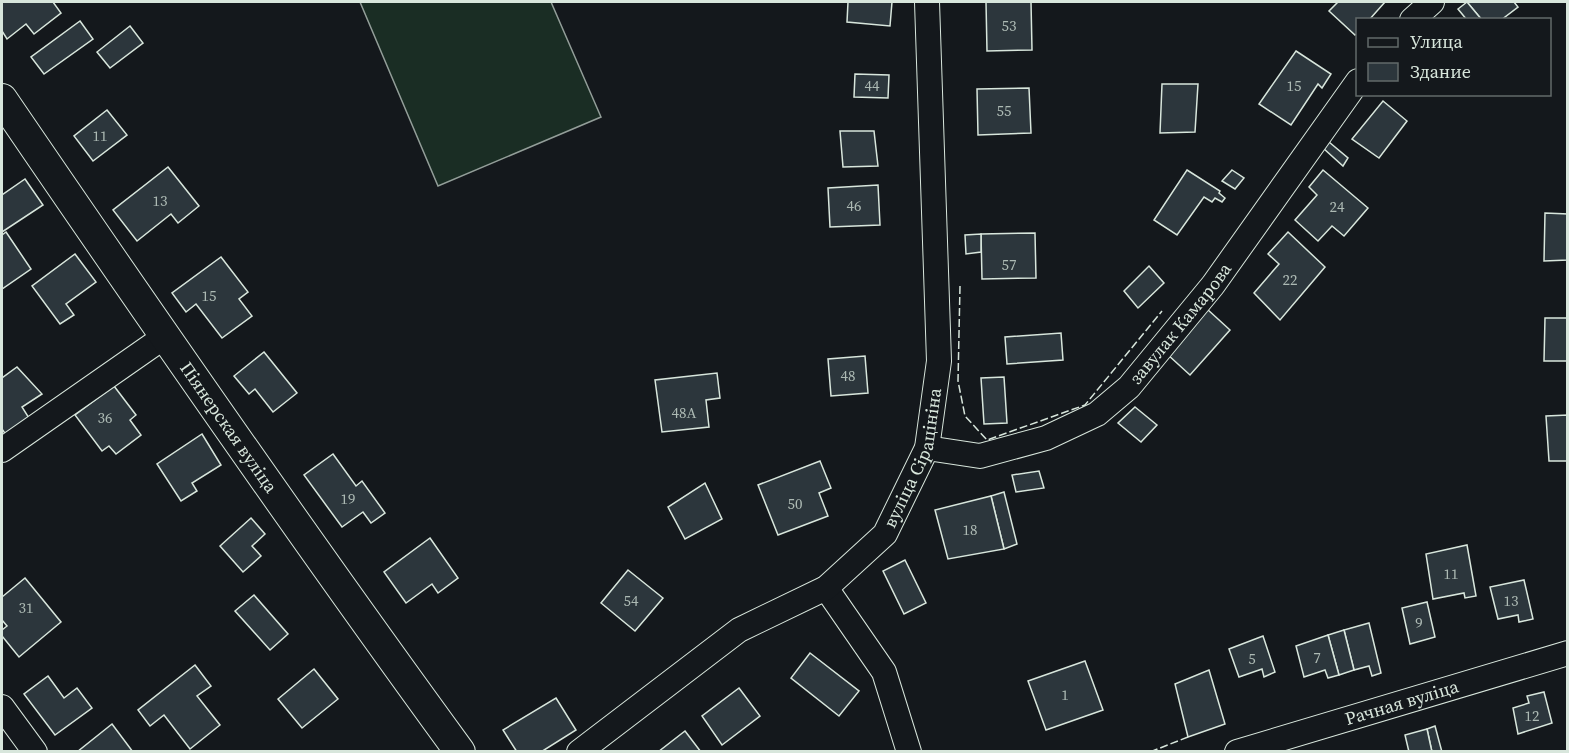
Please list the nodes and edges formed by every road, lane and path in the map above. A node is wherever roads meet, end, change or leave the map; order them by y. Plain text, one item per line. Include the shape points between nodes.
1 (927, 2) edge
2 (1432, 2) edge
3 (1414, 18) edge
4 (1356, 84) edge
5 (2, 99) edge
6 (164, 337) junction
7 (927, 448) junction
8 (2, 450) edge
9 (826, 588) junction
10 (1568, 653) edge
11 (2, 707) edge
12 (1240, 751) edge
13 (35, 752) edge
14 (460, 752) edge
15 (579, 752) edge
16 (909, 752) edge

1 - 7 street, вуліца Сірацініна via 939,361
2 - 3 street
4 - 7 street, завулак Камарова via 1214,285 1129,387 1096,414 1046,438 980,456
5 - 6 street, Піянерская вуліца
6 - 8 street
6 - 14 street, Піянерская вуліца
7 - 9 street, вуліца Сірацініна via 885,534
9 - 15 street, вуліца Сірацініна via 739,630
9 - 16 street via 884,672
10 - 12 street, Рачная вуліца
11 - 13 street

